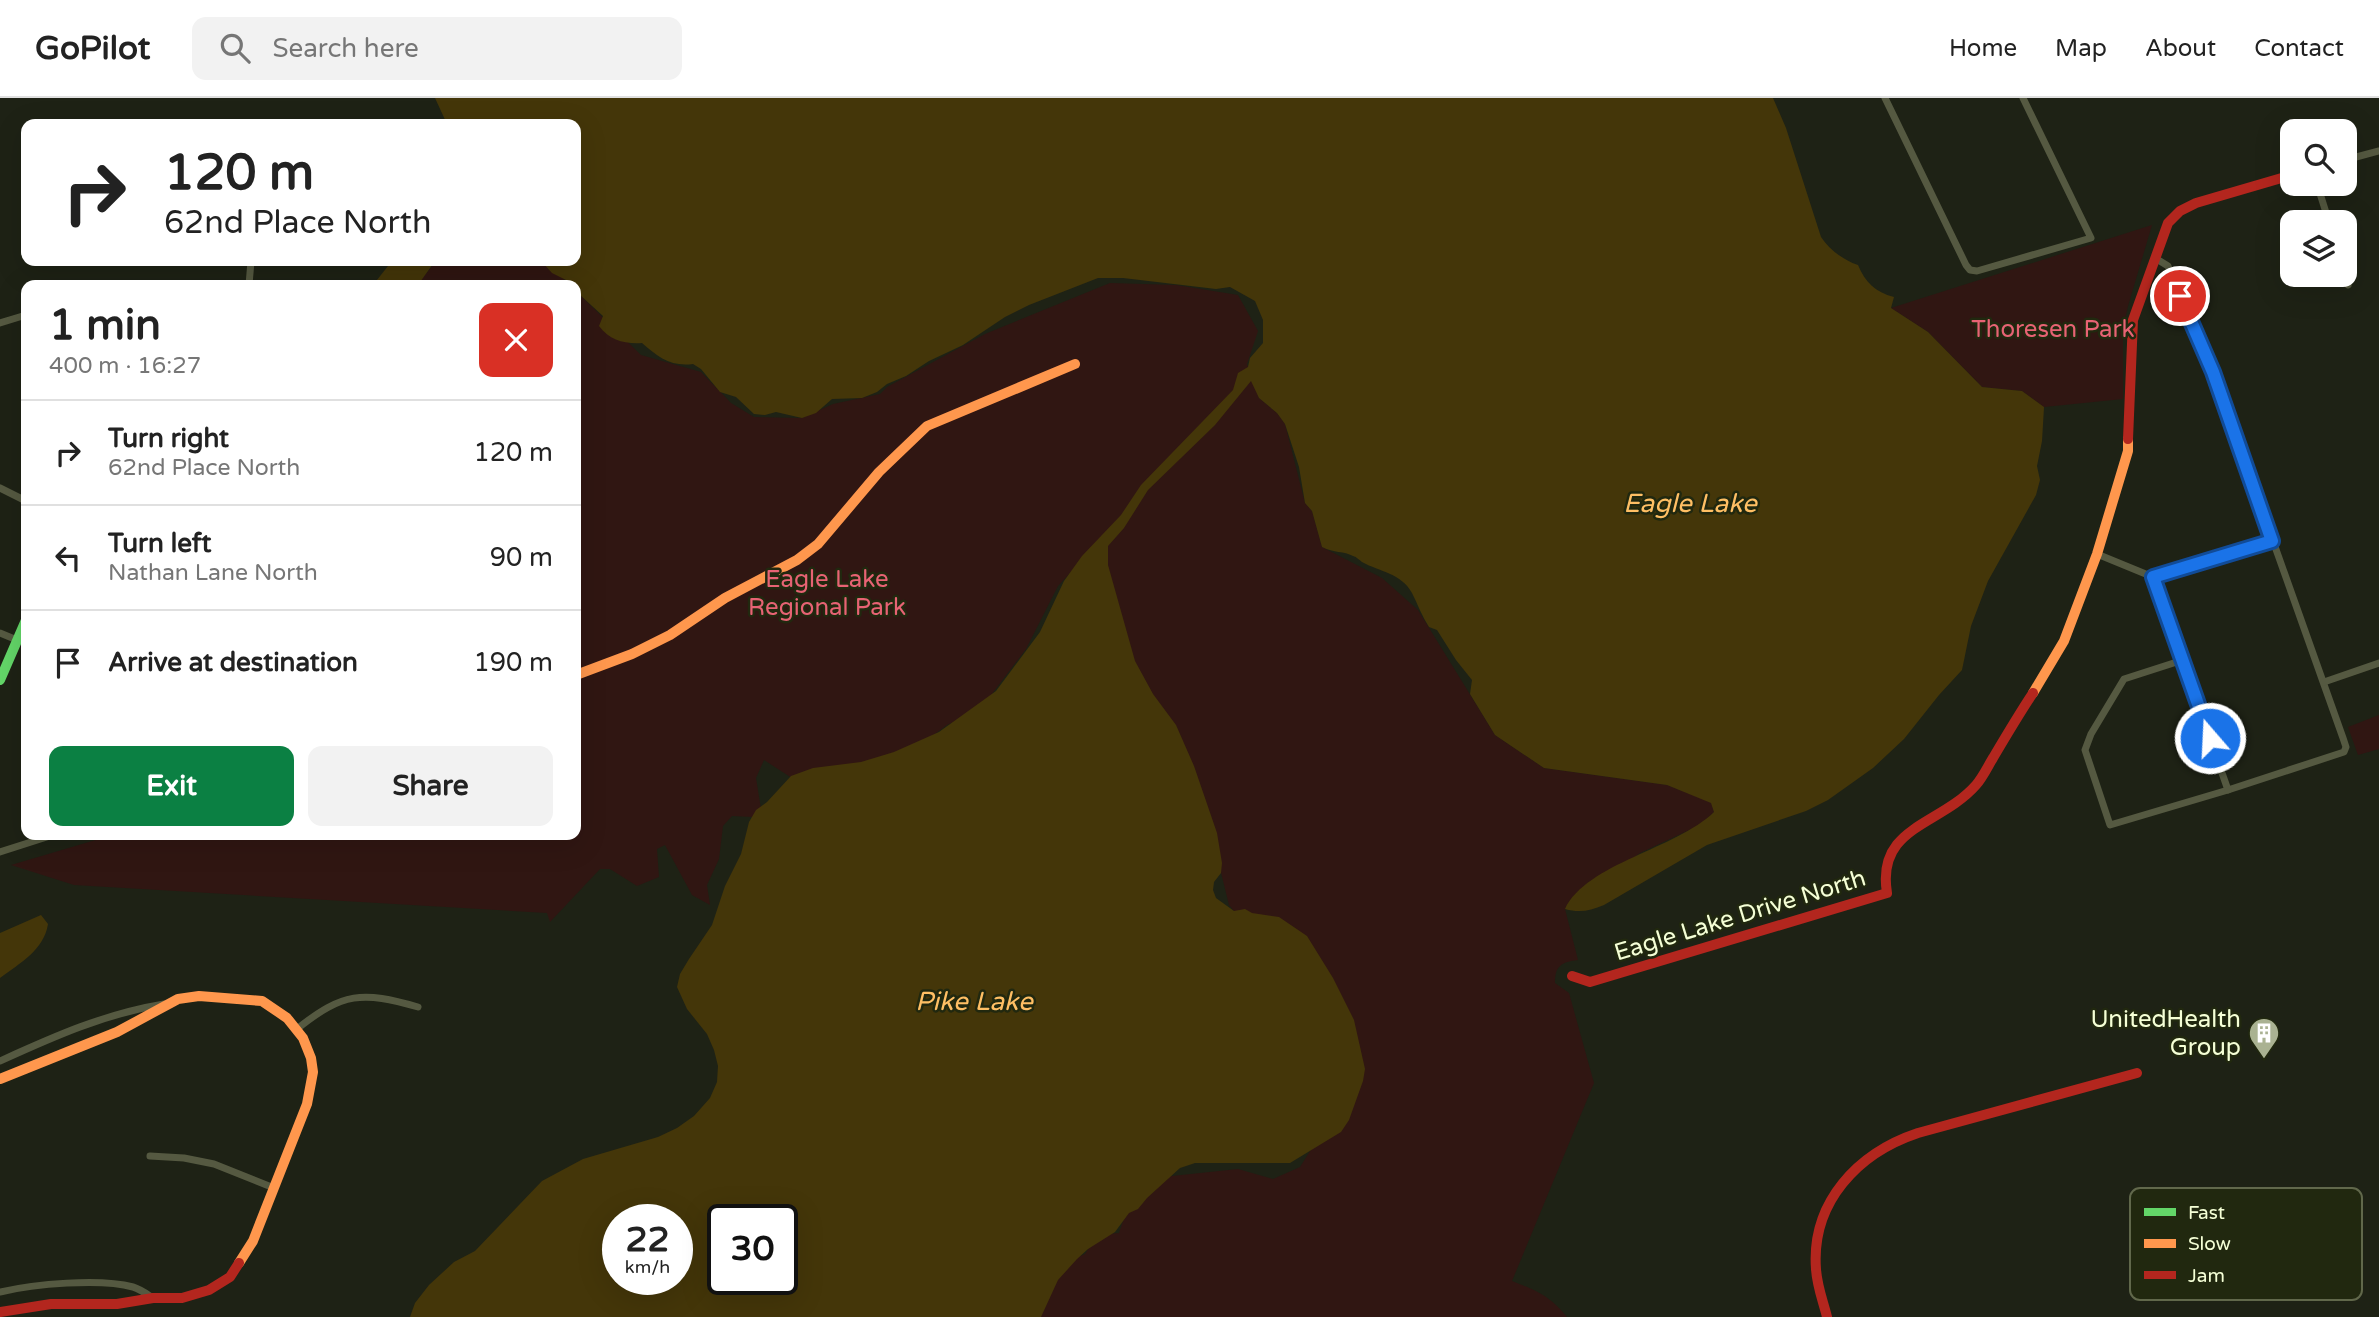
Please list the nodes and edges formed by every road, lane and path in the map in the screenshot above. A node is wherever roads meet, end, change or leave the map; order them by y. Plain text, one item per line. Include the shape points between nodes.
1 (1885, 98) edge
2 (2023, 98) edge
3 (2379, 151) edge
4 (2357, 157) edge
5 (2280, 178) edge
6 (2155, 258) junction
7 (21, 317) edge
8 (0, 323) edge
9 (1075, 364) dead end
10 (0, 488) edge
11 (21, 498) edge
12 (2272, 541) junction
13 (2097, 554) junction
14 (2153, 577) junction
15 (21, 631) edge
16 (0, 633) edge
17 (17, 640) junction
18 (2183, 660) junction
19 (2379, 663) edge
20 (581, 673) edge
21 (0, 680) edge
22 (2324, 682) junction
23 (2228, 790) junction
24 (37, 840) edge
25 (0, 852) edge
26 (1572, 976) dead end
27 (168, 1003) junction
28 (418, 1007) dead end
29 (297, 1029) junction
30 (0, 1061) edge
31 (2137, 1073) dead end
32 (0, 1079) edge
33 (150, 1156) dead end
34 (274, 1188) junction
35 (0, 1292) edge
36 (153, 1298) junction
37 (0, 1312) edge
38 (1827, 1317) edge

1 - 2 street via 1965,265 1977,271 2091,239
3 - 4 street
5 - 6 street, Eagle Lake Drive North via 2180,211 2168,223
6 - 12 street via 2168,266 2208,361
6 - 13 street, Eagle Lake Drive North via 2133,320 2128,451
7 - 8 street
9 - 20 street via 927,426 879,472 818,544 797,560 725,598 670,635
10 - 11 street
12 - 14 street
12 - 22 street
13 - 14 street
13 - 26 street, Eagle Lake Drive North via 2064,641 2044,677 1977,785 1902,838 1891,851 1884,874 1887,893 1590,982
14 - 18 street
15 - 17 street
16 - 17 street
17 - 21 street
18 - 23 street
18 - 23 street via 2124,679 2091,734 2085,750 2110,825
19 - 22 street
22 - 23 street via 2346,747 2339,755
24 - 25 street
27 - 29 street via 199,996 262,1001
27 - 30 street via 126,1010 70,1029
27 - 32 street via 117,1032
28 - 29 street via 393,999 354,997 331,1004
29 - 34 street via 311,1058 311,1088
31 - 38 street via 1898,1139 1863,1160 1840,1187 1822,1223 1816,1267
33 - 34 street via 214,1164
34 - 36 street via 250,1247 230,1277 195,1295
35 - 36 street via 105,1283 135,1287
36 - 37 street

